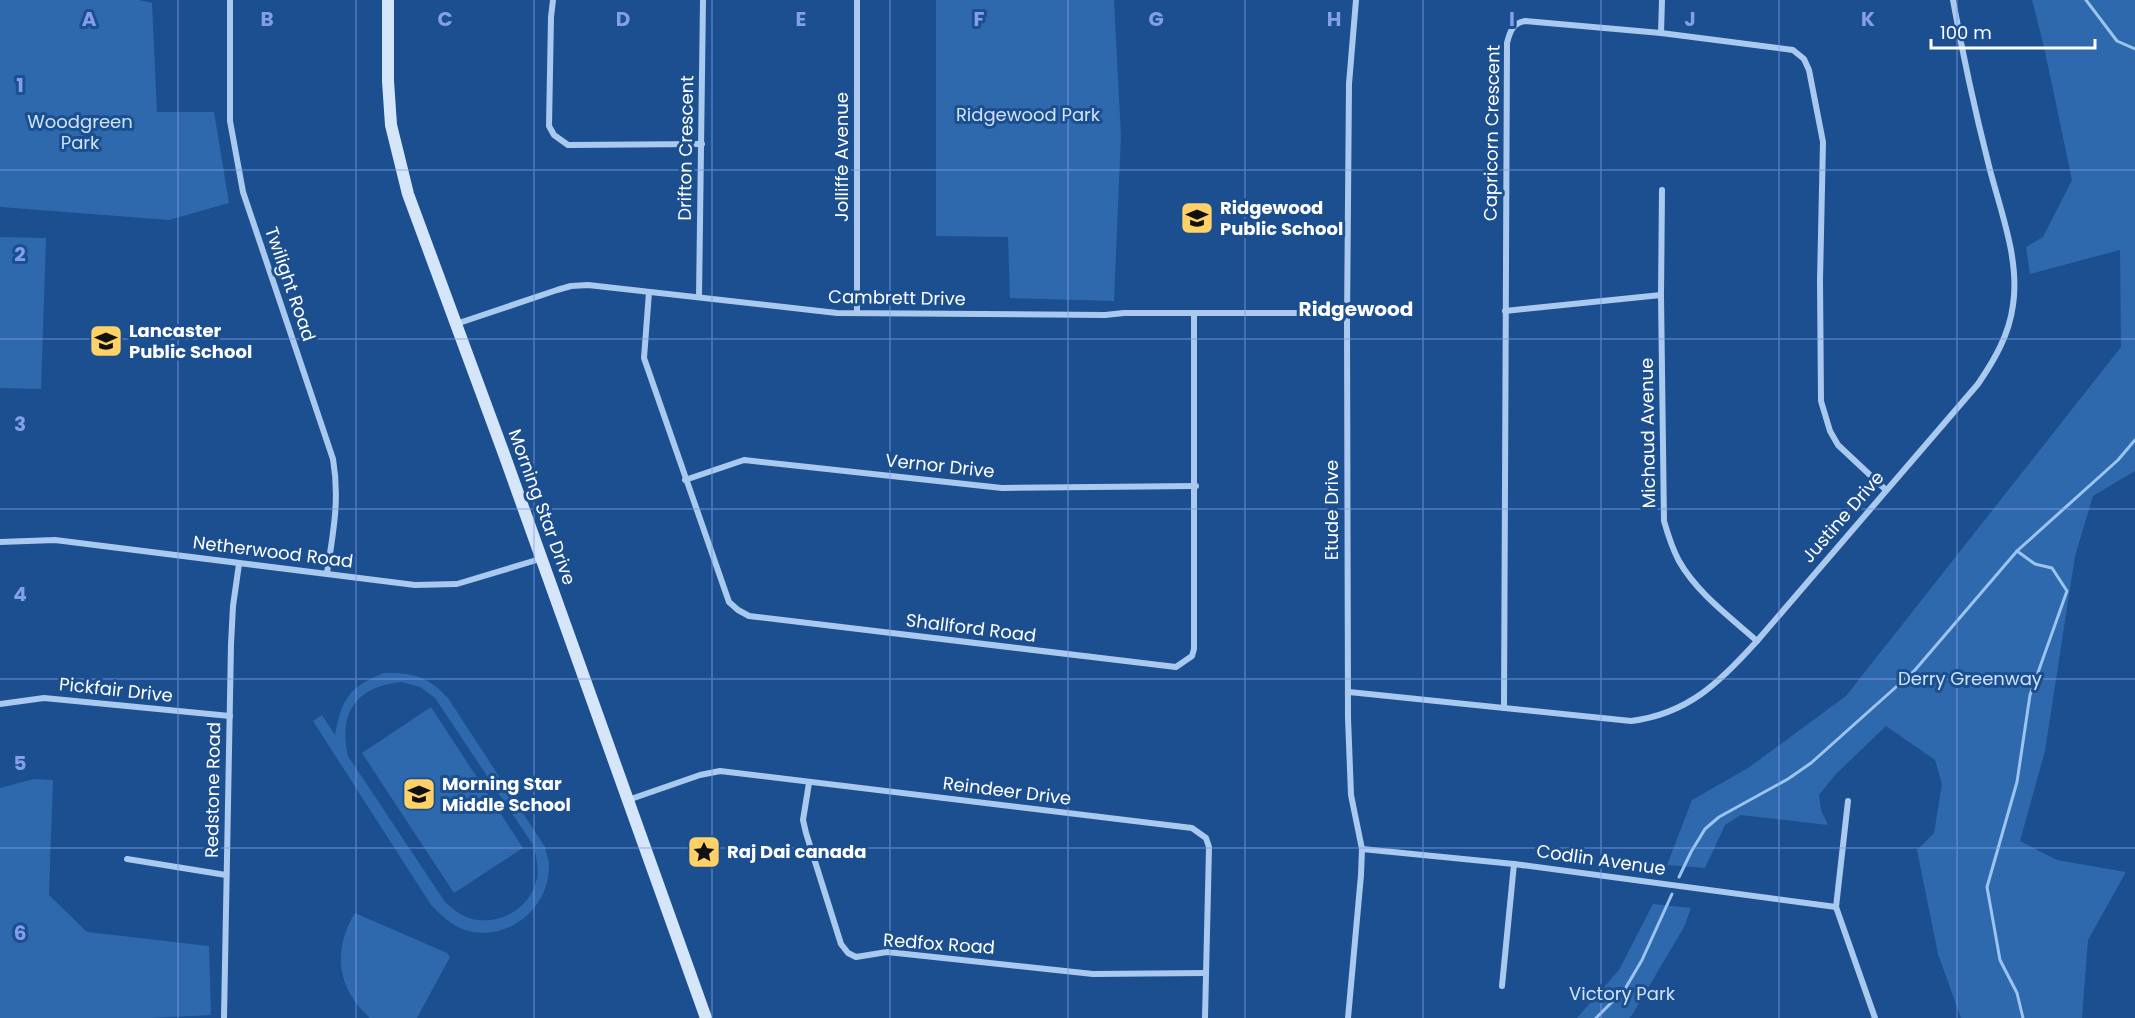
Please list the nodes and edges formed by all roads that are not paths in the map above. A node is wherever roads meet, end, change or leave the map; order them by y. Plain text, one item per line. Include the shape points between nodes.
1 (230, 0) edge
2 (388, 0) edge
3 (553, 0) edge
4 (703, 0) edge
5 (857, 0) edge
6 (1356, 0) edge
7 (1662, 0) edge
8 (1953, 0) edge
9 (1661, 33) junction
10 (702, 144) junction
11 (1662, 190) dead end
12 (649, 292) junction
13 (1660, 295) junction
14 (699, 297) junction
15 (1505, 311) junction
16 (857, 313) junction
17 (1194, 313) junction
18 (1347, 313) junction
19 (456, 324) junction
20 (685, 480) junction
21 (1196, 486) junction
22 (1886, 490) junction
23 (0, 542) edge
24 (540, 559) junction
25 (239, 564) junction
26 (327, 573) junction
27 (1756, 641) junction
28 (1349, 692) junction
29 (0, 704) edge
30 (1504, 708) junction
31 (230, 716) junction
32 (808, 783) junction
33 (627, 800) junction
34 (1848, 801) dead end
35 (1362, 849) junction
36 (127, 859) dead end
37 (1514, 864) junction
38 (226, 875) junction
39 (1836, 907) junction
40 (1206, 973) junction
41 (1502, 986) dead end
42 (224, 1018) edge
43 (706, 1018) edge
44 (1205, 1018) edge
45 (1348, 1018) edge
46 (1875, 1018) edge

1 - 26 street, Twilight Road via 230,121 243,192 333,459 337,501
2 - 19 street, Morning Star Drive via 391,125 408,194
3 - 10 street via 549,126 554,135 568,145
4 - 10 street, Drifton Crescent
5 - 16 street, Jolliffe Avenue
6 - 18 street, Etude Drive via 1349,84
7 - 9 street
8 - 22 street, Justine Drive via 1966,75 2010,248 2014,303 1994,362
9 - 15 street, Capricorn Crescent via 1525,21 1510,30
9 - 22 street, Capricorn Crescent via 1792,50 1804,59 1823,142 1821,401 1838,445
10 - 14 street, Drifton Crescent
11 - 13 street, Michaud Avenue
12 - 14 street, Cambrett Drive
12 - 19 street, Cambrett Drive via 572,286
12 - 20 street, Shallford Road via 644,358
13 - 15 street
13 - 27 street, Michaud Avenue via 1664,521 1674,551 1688,575
14 - 16 street, Cambrett Drive via 814,312
15 - 30 street, Capricorn Crescent
16 - 17 street, Cambrett Drive
17 - 18 street, Cambrett Drive
17 - 21 street, Shallford Road
18 - 28 street, Etude Drive
19 - 24 street, Morning Star Drive
20 - 21 street, Vernor Drive via 744,460 1002,488
20 - 21 street, Shallford Road via 729,602 749,616 1176,667 1192,656 1194,649
22 - 27 street, Justine Drive
23 - 25 street, Netherwood Road via 55,540
24 - 26 street, Netherwood Road via 457,584 416,585
24 - 33 street, Morning Star Drive
25 - 26 street, Netherwood Road
25 - 31 street, Redstone Road via 233,606
27 - 30 street, Justine Drive via 1724,677 1701,695 1649,719 1630,721
28 - 30 street, Justine Drive
28 - 35 street, Etude Drive via 1348,770
29 - 31 street, Pickfair Drive via 44,698
31 - 38 street, Redstone Road
32 - 33 street, Reindeer Drive via 720,771
32 - 40 street, Redfox Road via 803,820 806,832 841,944 856,957 887,952 1093,974
32 - 40 street, Reindeer Drive via 1199,831 1209,847
33 - 43 street, Morning Star Drive
34 - 39 street
35 - 37 street, Codlin Avenue
35 - 45 street, Etude Drive
36 - 38 street
37 - 39 street, Codlin Avenue
37 - 41 street
38 - 42 street, Redstone Road
39 - 46 street
40 - 44 street, Reindeer Drive

